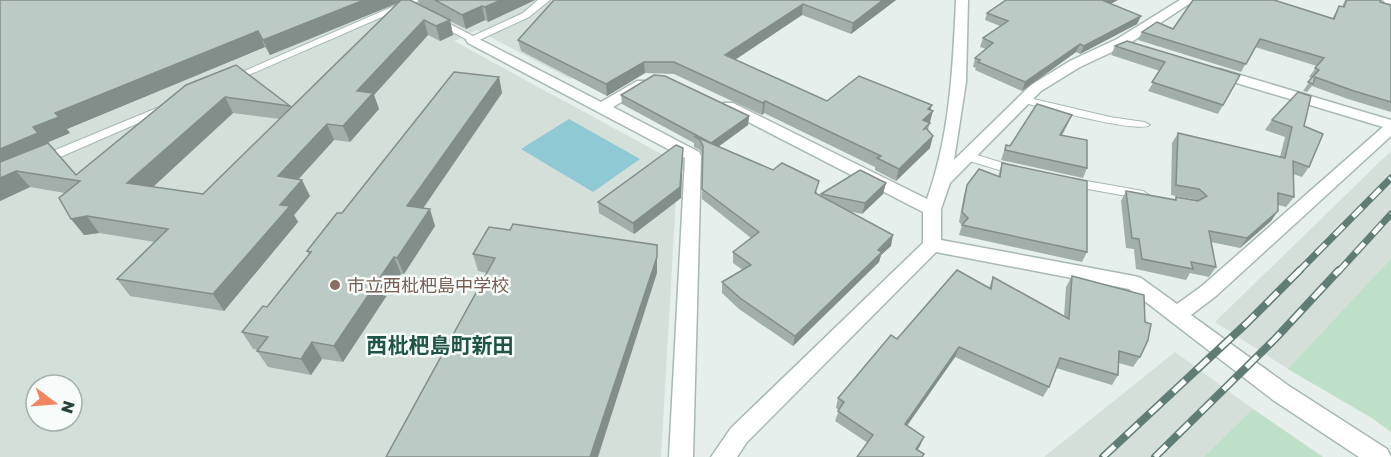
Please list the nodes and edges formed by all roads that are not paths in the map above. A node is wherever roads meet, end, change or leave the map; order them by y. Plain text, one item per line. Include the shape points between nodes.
1 (545, 0) edge
2 (962, 0) edge
3 (1189, 0) edge
4 (412, 5) edge
5 (425, 15) edge
6 (473, 40) junction
7 (1122, 42) junction
8 (1143, 49) edge
9 (1196, 66) edge
10 (660, 79) edge
11 (220, 84) edge
12 (710, 98) edge
13 (1025, 100) junction
14 (177, 102) edge
15 (601, 108) junction
16 (1144, 125) dead end
17 (1391, 127) edge
18 (967, 156) junction
19 (24, 167) edge
20 (1028, 174) edge
21 (1051, 178) edge
22 (942, 181) junction
23 (1157, 198) edge
24 (932, 209) junction
25 (932, 245) junction
26 (1177, 315) junction
27 (681, 457) edge
28 (723, 457) edge
29 (1379, 457) edge

1 - 6 lane via 526,15
2 - 22 street via 959,82
3 - 7 street
4 - 11 lane
5 - 6 lane
6 - 15 street
7 - 8 street
7 - 13 street via 1075,64 1036,88
9 - 17 street
10 - 15 street via 651,78
12 - 24 street
13 - 16 lane
13 - 18 street
14 - 19 lane
15 - 27 street via 693,156
17 - 26 street via 1209,291
18 - 20 lane
18 - 22 street
21 - 23 lane
22 - 24 street
24 - 25 street
25 - 26 street via 1134,283
25 - 28 street via 739,435
26 - 29 street via 1281,393

